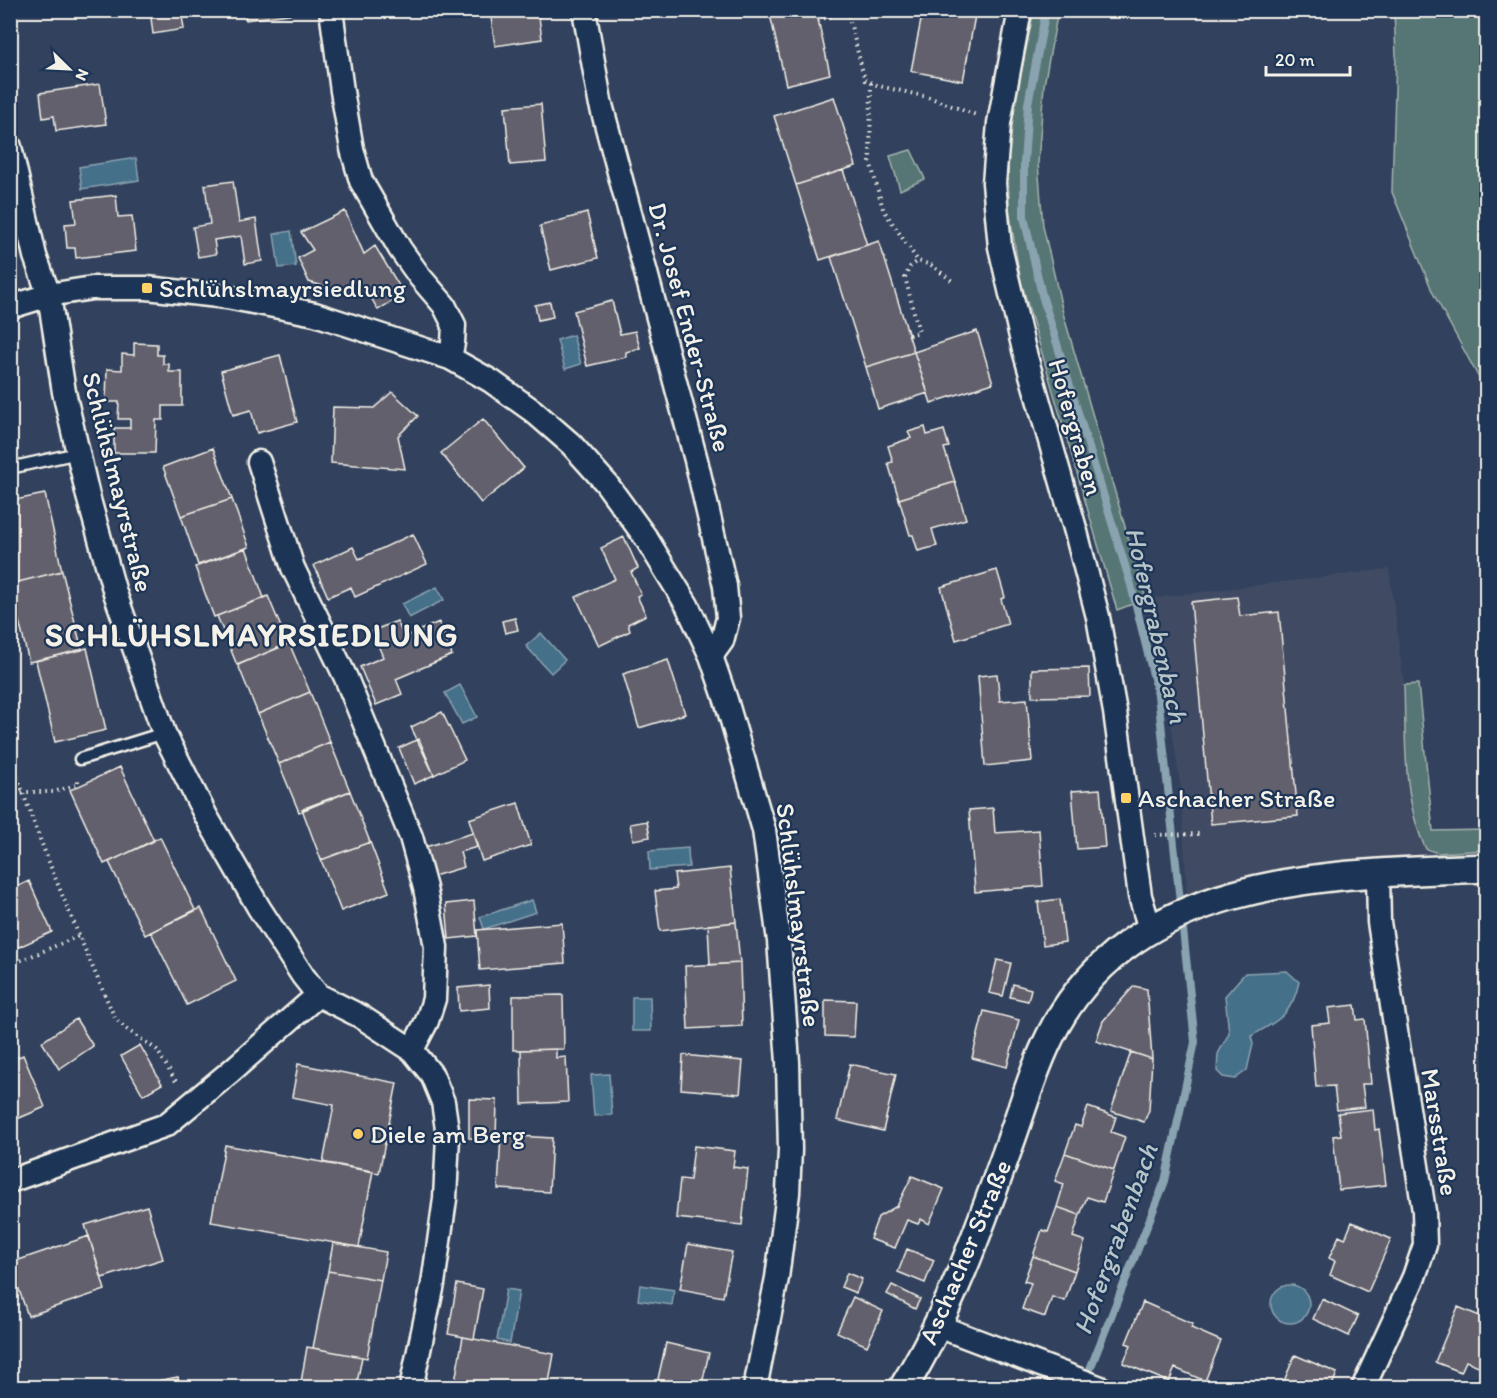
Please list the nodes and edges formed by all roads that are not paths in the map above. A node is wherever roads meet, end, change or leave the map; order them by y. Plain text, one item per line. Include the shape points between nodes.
1 (332, 10) edge
2 (584, 10) edge
3 (1020, 10) edge
4 (10, 147) edge
5 (49, 295) junction
6 (10, 307) edge
7 (450, 358) junction
8 (78, 453) junction
9 (259, 462) dead end
10 (10, 468) edge
11 (711, 656) junction
12 (164, 733) junction
13 (80, 759) road end
14 (1486, 867) edge
15 (1378, 874) junction
16 (1150, 929) junction
17 (318, 995) junction
18 (412, 1050) junction
19 (10, 1181) edge
20 (938, 1326) junction
21 (411, 1388) edge
22 (756, 1388) edge
23 (903, 1388) edge
24 (1101, 1388) edge
25 (1363, 1388) edge

1 - 7 street via 342,91 361,181 400,249 444,305 454,325
2 - 11 street, Dr. Josef Ender-Straße via 600,101 696,460 725,586 728,618 722,641
3 - 16 street, Hofergraben via 999,123 994,183 1000,247 1024,350 1098,617 1140,896
4 - 5 street via 35,256
5 - 6 street, Schlühslmayrstraße
5 - 7 street, Schlühslmayrstraße via 92,288 147,288 227,297 315,314
5 - 8 street, Schlühslmayrstraße
7 - 11 street, Schlühslmayrstraße via 533,411 571,444 606,483 687,605
8 - 10 lane
8 - 12 street, Schlühslmayrstraße via 115,593
9 - 18 street via 293,568 346,678 411,837 425,888 435,947 434,999
11 - 22 street, Schlühslmayrstraße via 764,830 779,940 788,1062 788,1193
12 - 13 lane
12 - 17 street, Schlühslmayrstraße via 259,908
14 - 15 street, Aschacher Straße
15 - 16 street, Aschacher Straße via 1289,882 1237,893
15 - 25 street, Marsstraße via 1379,922 1424,1211 1425,1245
16 - 20 street, Aschacher Straße via 1094,973 1056,1026
17 - 18 street, Schlühslmayrstraße via 360,1016
17 - 19 street via 166,1125
18 - 21 street, Schlühslmayrstraße via 432,1075 443,1102 448,1136 445,1199 433,1284
20 - 23 street, Aschacher Straße
20 - 24 street

